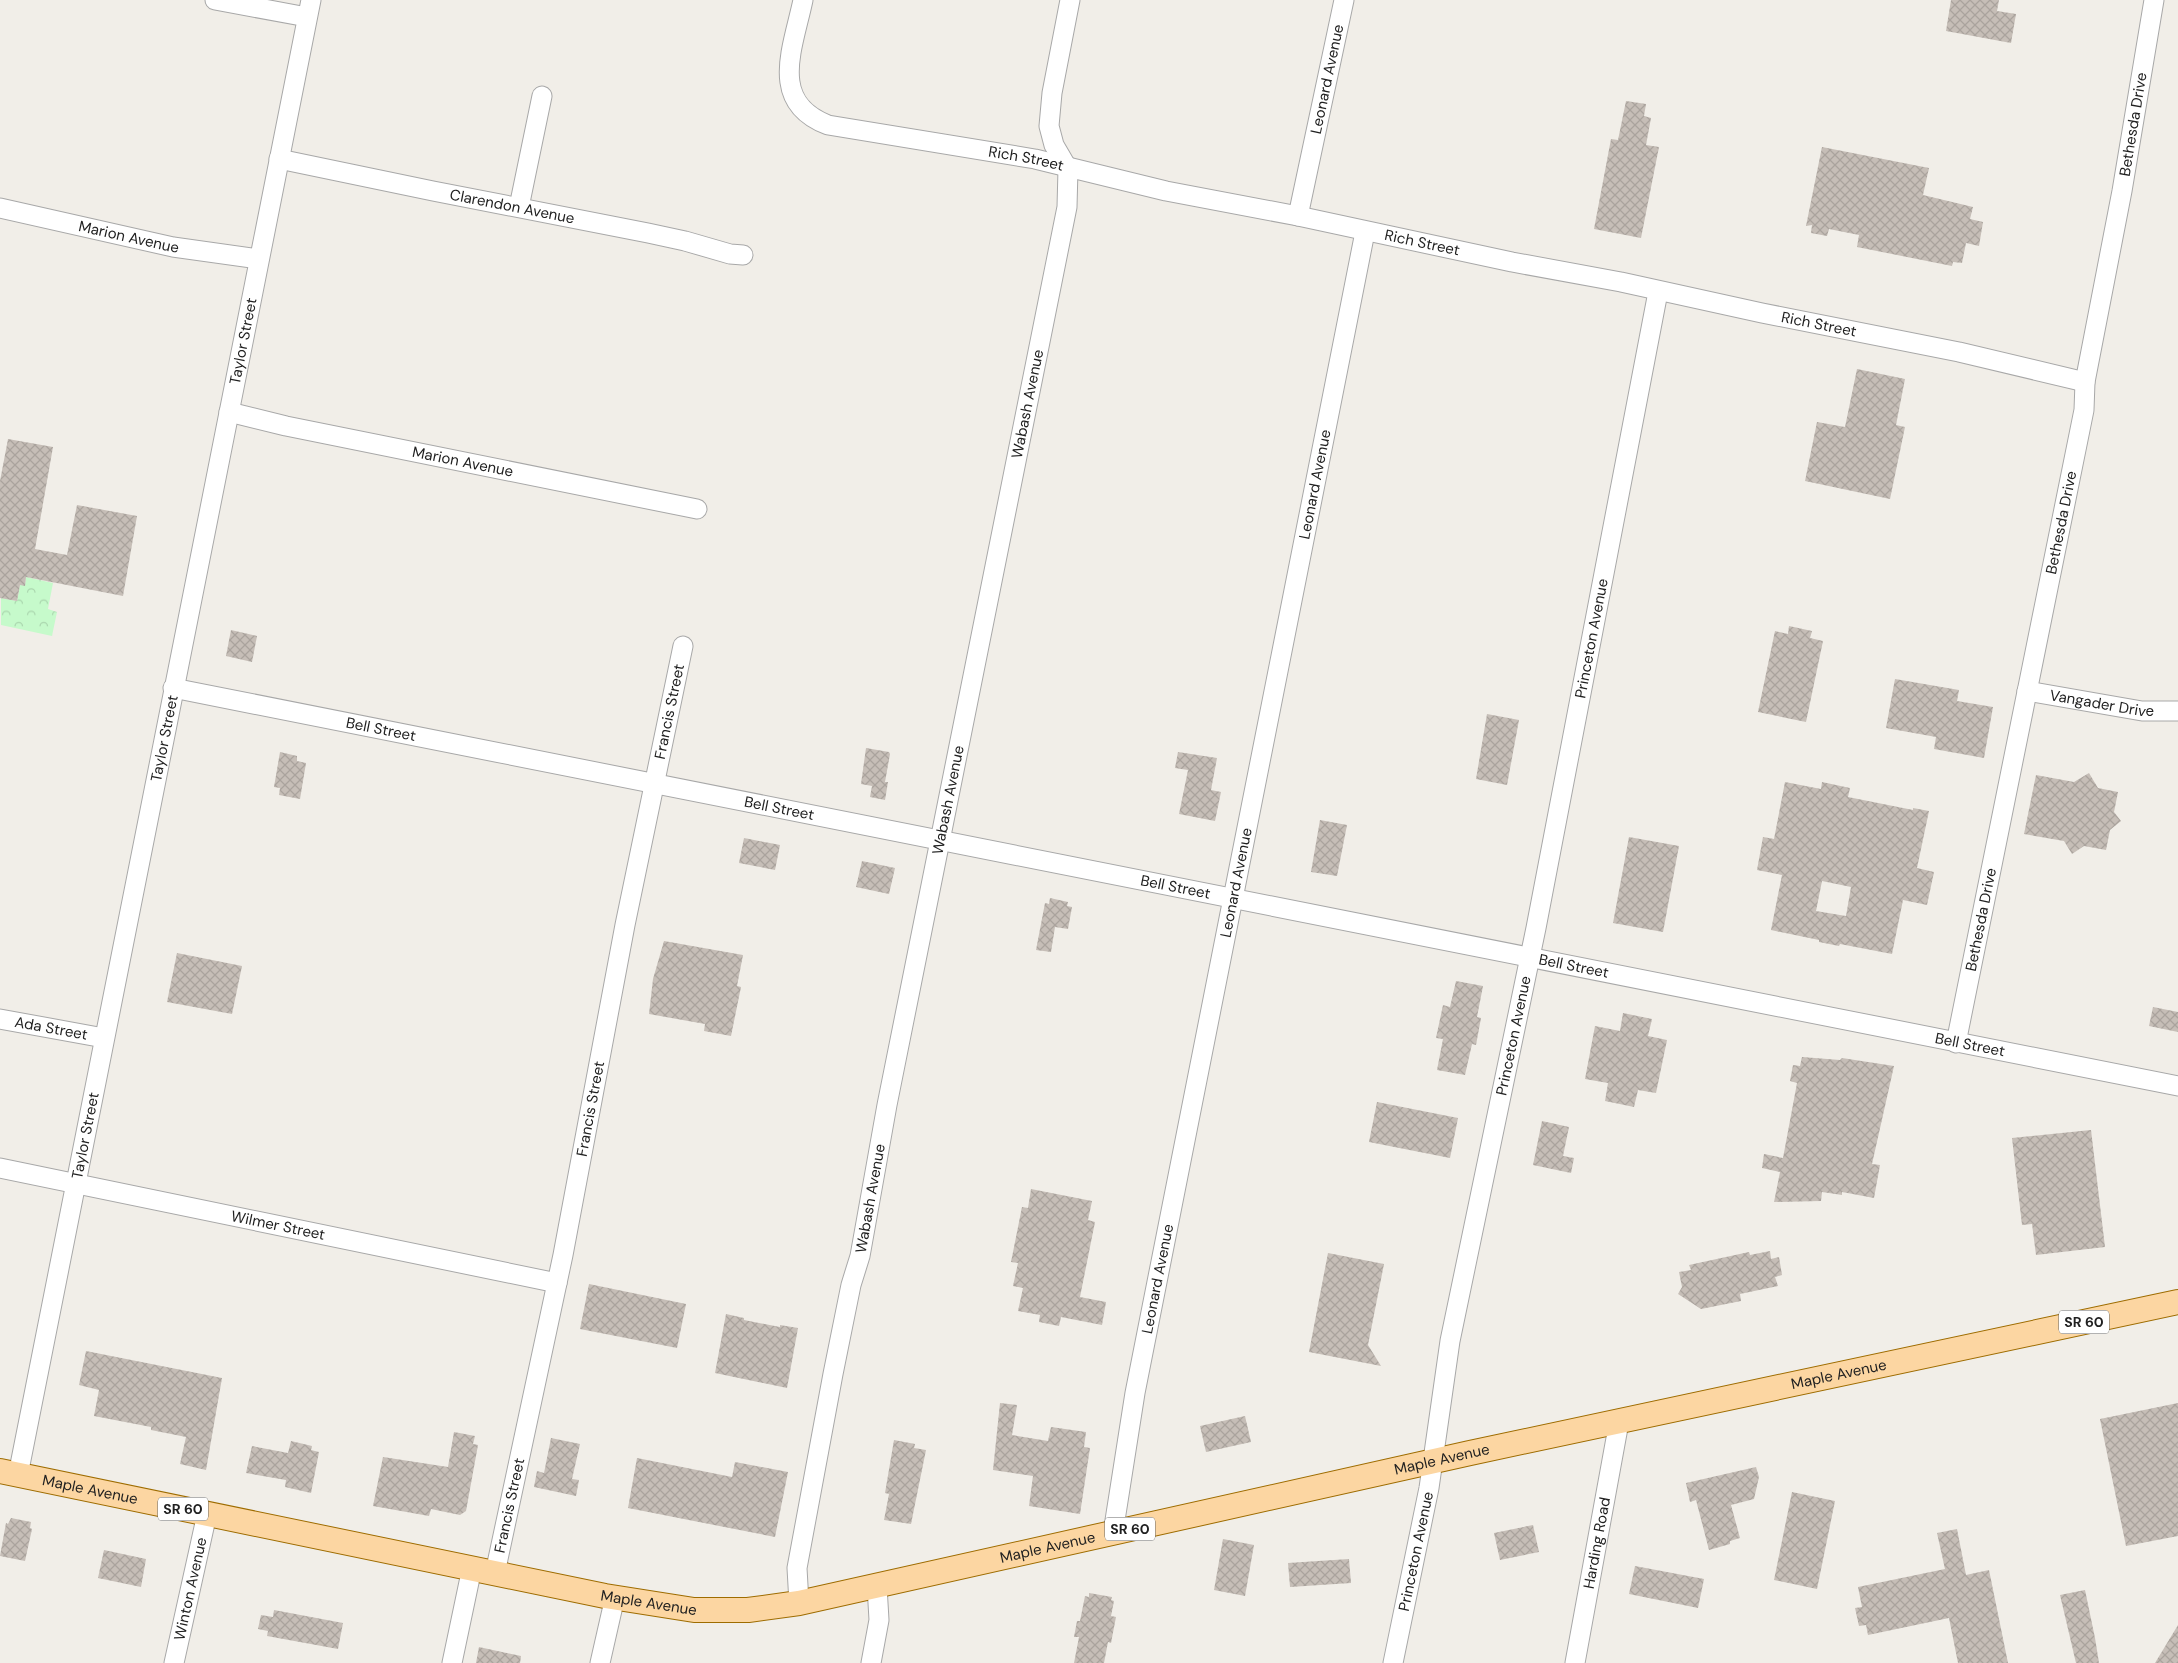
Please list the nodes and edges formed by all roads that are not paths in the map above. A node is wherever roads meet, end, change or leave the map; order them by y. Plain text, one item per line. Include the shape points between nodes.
1 (215, 0) edge
2 (803, 0) edge
3 (1070, 0) edge
4 (1344, 0) edge
5 (2154, 0) edge
6 (309, 8) edge
7 (542, 96) dead end
8 (279, 159) junction
9 (1068, 169) junction
10 (519, 207) junction
11 (0, 208) edge
12 (1298, 216) junction
13 (1366, 232) junction
14 (743, 255) dead end
15 (259, 259) junction
16 (1658, 292) junction
17 (2086, 382) junction
18 (229, 412) junction
19 (697, 509) dead end
20 (683, 646) dead end
21 (173, 688) junction
22 (2027, 691) junction
23 (2178, 711) edge
24 (656, 783) junction
25 (940, 840) junction
26 (1233, 899) junction
27 (1530, 957) junction
28 (0, 1019) edge
29 (104, 1038) junction
30 (1956, 1043) junction
31 (2178, 1086) edge
32 (0, 1168) edge
33 (75, 1183) junction
34 (557, 1283) junction
35 (2178, 1302) edge
36 (1619, 1422) junction
37 (1432, 1462) junction
38 (9, 1473) edge
39 (207, 1514) junction
40 (1113, 1533) junction
41 (483, 1571) junction
42 (876, 1586) junction
43 (615, 1597) junction
44 (799, 1603) junction
45 (174, 1663) edge
46 (452, 1663) edge
47 (600, 1663) edge
48 (871, 1663) edge
49 (1393, 1663) edge
50 (1575, 1663) edge

1 - 6 street
2 - 9 street, Rich Street via 790,73 793,98 815,120 828,125 1035,160
3 - 9 street via 1052,93 1050,126 1054,145
4 - 12 street, Leonard Avenue
5 - 17 street, Bethesda Drive
6 - 8 street, Taylor Street
7 - 10 street
8 - 10 street, Clarendon Avenue
8 - 15 street, Taylor Street
9 - 12 street, Rich Street
9 - 25 street, Wabash Avenue via 1067,207
10 - 14 street, Clarendon Avenue
11 - 15 street, Marion Avenue via 173,247
12 - 13 street, Rich Street
13 - 16 street, Rich Street
13 - 26 street, Leonard Avenue
15 - 18 street, Taylor Street
16 - 17 street, Rich Street via 1959,352
16 - 27 street, Princeton Avenue
17 - 22 street, Bethesda Drive via 2084,410
18 - 19 street, Marion Avenue
18 - 21 street, Taylor Street
20 - 24 street, Francis Street
21 - 24 street, Bell Street
21 - 29 street, Taylor Street
22 - 23 street, Vangader Drive via 2142,712
22 - 30 street, Bethesda Drive
24 - 25 street, Bell Street
24 - 34 street, Francis Street via 625,925
25 - 26 street, Bell Street
25 - 44 street, Wabash Avenue via 808,1510 798,1568
26 - 27 street, Bell Street
26 - 40 street, Leonard Avenue via 1135,1393
27 - 30 street, Bell Street
27 - 37 street, Princeton Avenue via 1450,1341
28 - 29 street, Ada Street
29 - 33 street, Taylor Street
30 - 31 street, Bell Street
32 - 33 street, Wilmer Street
33 - 34 street, Wilmer Street
33 - 38 street, Taylor Street
34 - 41 street, Francis Street
35 - 36 main road, Maple Avenue / SR 60
36 - 37 main road, Maple Avenue / SR 60
36 - 50 street, Harding Road
37 - 40 main road, Maple Avenue / SR 60
37 - 49 street, Princeton Avenue
38 - 39 main road, Maple Avenue / SR 60
39 - 41 main road, Maple Avenue / SR 60
39 - 45 street, Winton Avenue
40 - 42 main road, Maple Avenue / SR 60
41 - 43 main road, Maple Avenue / SR 60
41 - 46 street, Francis Street
42 - 44 main road, Maple Avenue / SR 60
42 - 48 street via 879,1620
43 - 44 main road, Maple Avenue / SR 60 via 694,1610 748,1610
43 - 47 street

